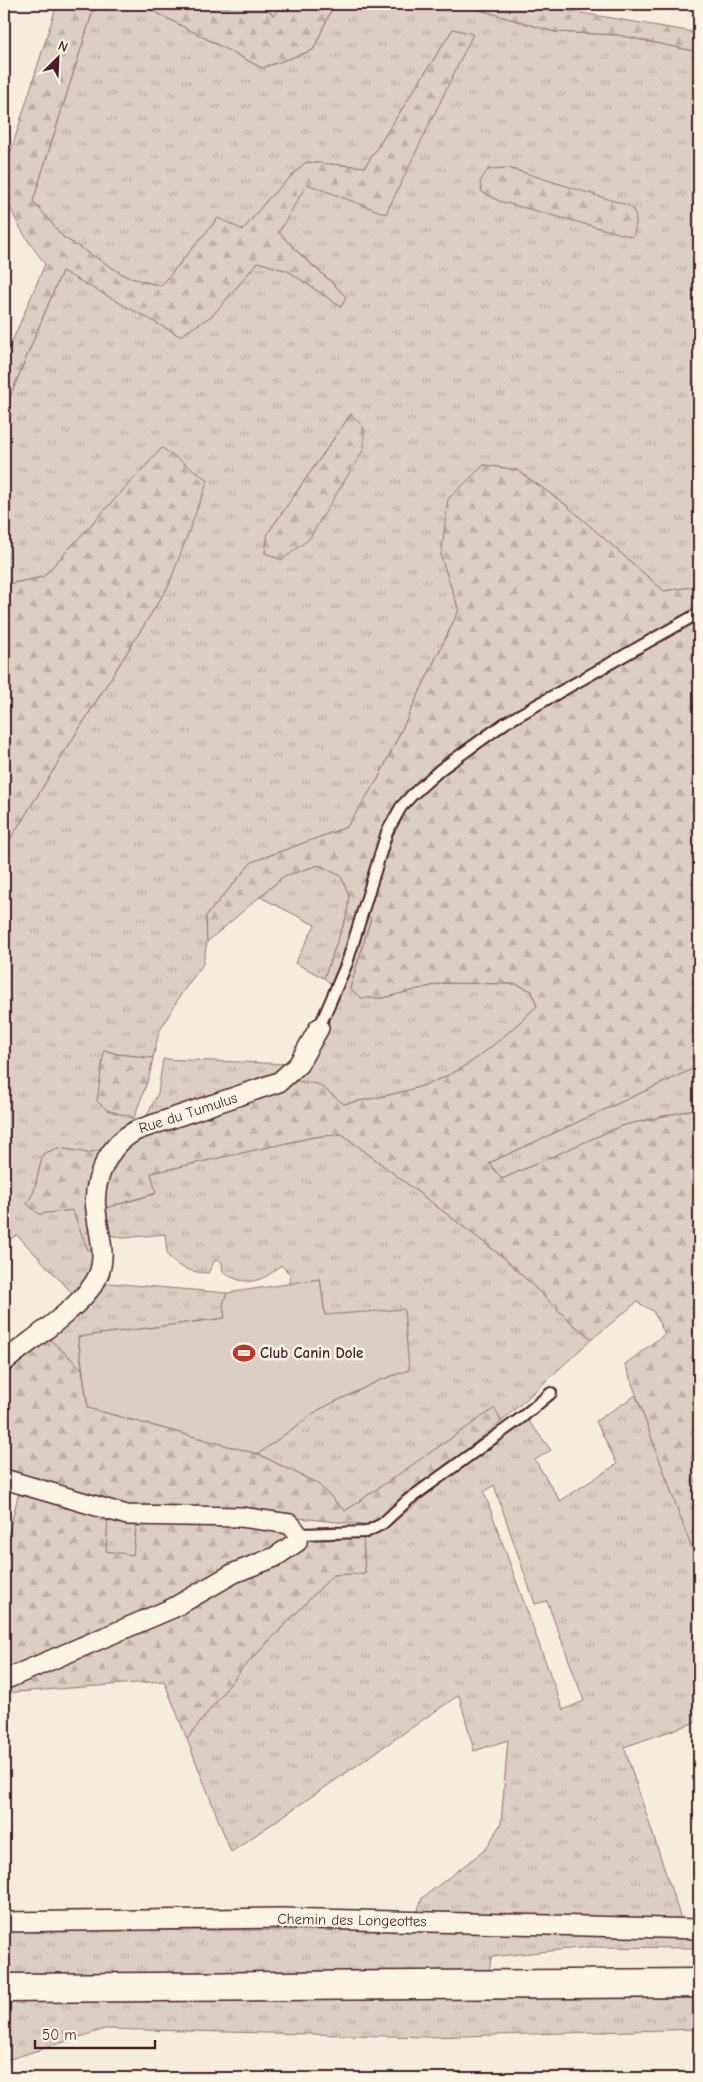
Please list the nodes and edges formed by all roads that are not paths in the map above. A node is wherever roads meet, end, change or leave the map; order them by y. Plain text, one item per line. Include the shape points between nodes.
1 (699, 613) edge
2 (319, 1028) joint
3 (4, 1362) edge
4 (550, 1393) dead end
5 (4, 1479) edge
6 (298, 1534) junction
7 (4, 1680) edge
8 (4, 1922) edge
9 (699, 1929) edge
10 (699, 1983) edge
11 (4, 1988) edge

1 - 2 lane via 505,723 412,794 387,832 347,963
2 - 3 street, Rue du Tumulus via 298,1065 279,1082 140,1128 121,1140 103,1170 95,1199 102,1246 102,1261 96,1278 64,1313
4 - 6 lane via 521,1418 408,1500 382,1524 366,1532
5 - 6 street via 127,1515 240,1517 290,1524
6 - 7 street via 297,1542 275,1557 234,1573 173,1608
8 - 9 street, Chemin des Longeottes via 280,1918
10 - 11 main road

